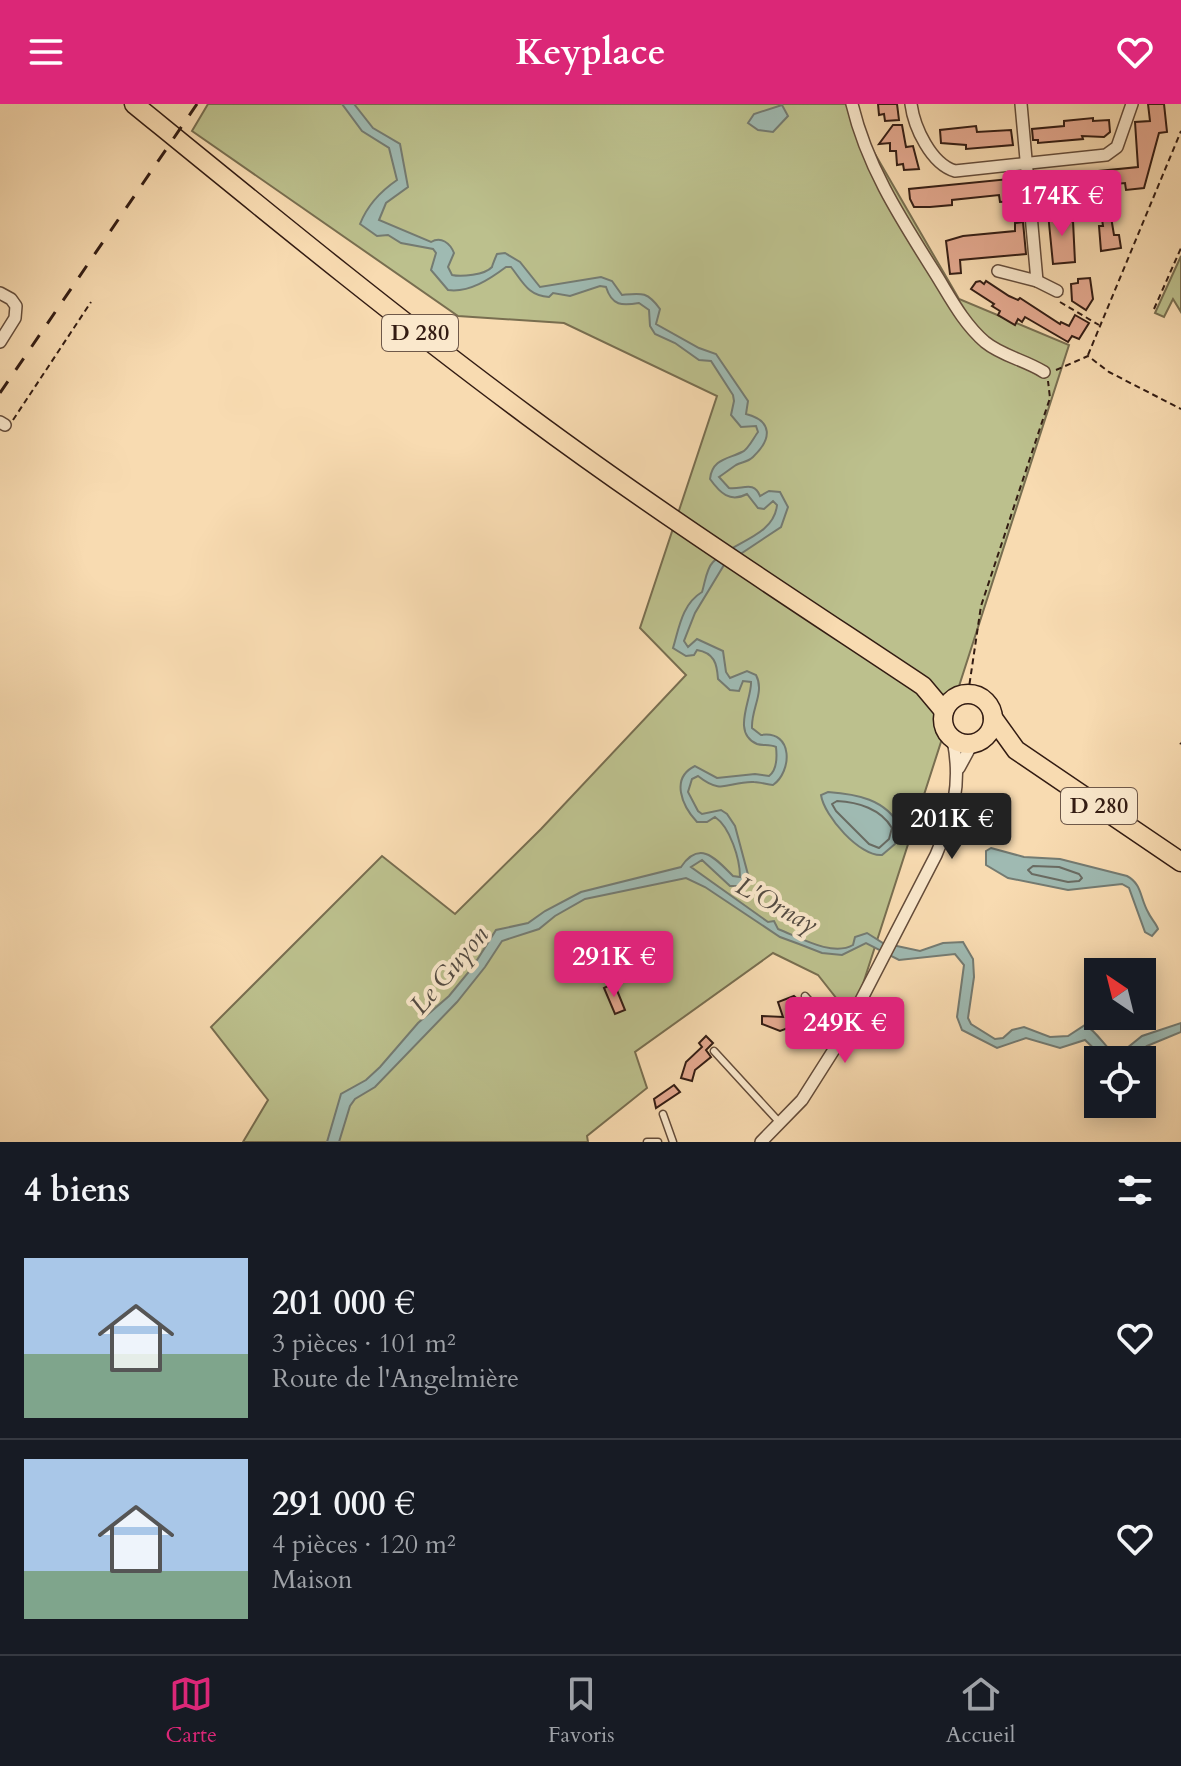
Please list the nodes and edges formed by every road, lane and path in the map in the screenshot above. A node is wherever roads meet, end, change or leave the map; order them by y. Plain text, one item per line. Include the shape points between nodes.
1 (134, 104) edge
2 (852, 104) edge
3 (911, 104) edge
4 (1021, 104) edge
5 (1132, 104) edge
6 (1181, 131) edge
7 (1028, 164) junction
8 (1181, 248) edge
9 (998, 271) dead end
10 (1037, 281) junction
11 (1057, 291) joint
12 (0, 293) edge
13 (91, 302) dead end
14 (1154, 309) dead end
15 (1100, 326) junction
16 (0, 342) edge
17 (1088, 356) junction
18 (1044, 372) junction
19 (1181, 409) edge
20 (2, 423) edge
21 (923, 686) junction
22 (963, 695) junction
23 (944, 711) junction
24 (993, 718) junction
25 (953, 740) junction
26 (976, 742) junction
27 (1016, 750) junction
28 (959, 768) junction
29 (1181, 862) edge
30 (805, 996) dead end
31 (842, 1037) junction
32 (714, 1051) dead end
33 (663, 1114) dead end
34 (781, 1124) junction
35 (647, 1142) edge
36 (658, 1142) edge
37 (673, 1142) edge
38 (761, 1142) edge

1 - 21 main road, D 280 via 458,363 614,478
2 - 18 street via 886,194 958,310 1001,353
3 - 7 street via 927,144 947,168
4 - 7 street
5 - 7 street via 1117,147 1106,155
6 - 15 path
7 - 10 street
8 - 14 path
9 - 10 street
10 - 11 street
11 - 15 path via 1059,301
12 - 16 street via 16,306
13 - 20 path via 8,428
15 - 17 path
17 - 18 path
17 - 19 path
18 - 22 path via 1050,398 981,606
21 - 22 main road, D 280
21 - 23 main road, D 280
22 - 23 main road
22 - 24 main road via 982,699
23 - 25 main road via 944,727
24 - 26 main road via 990,731
24 - 27 main road, D 280
25 - 26 main road
25 - 28 street
26 - 27 main road, D 280
26 - 28 street
27 - 29 main road, D 280
28 - 31 street via 946,832
30 - 31 lane
31 - 34 street
32 - 34 lane
33 - 37 lane
34 - 38 street
35 - 36 lane

